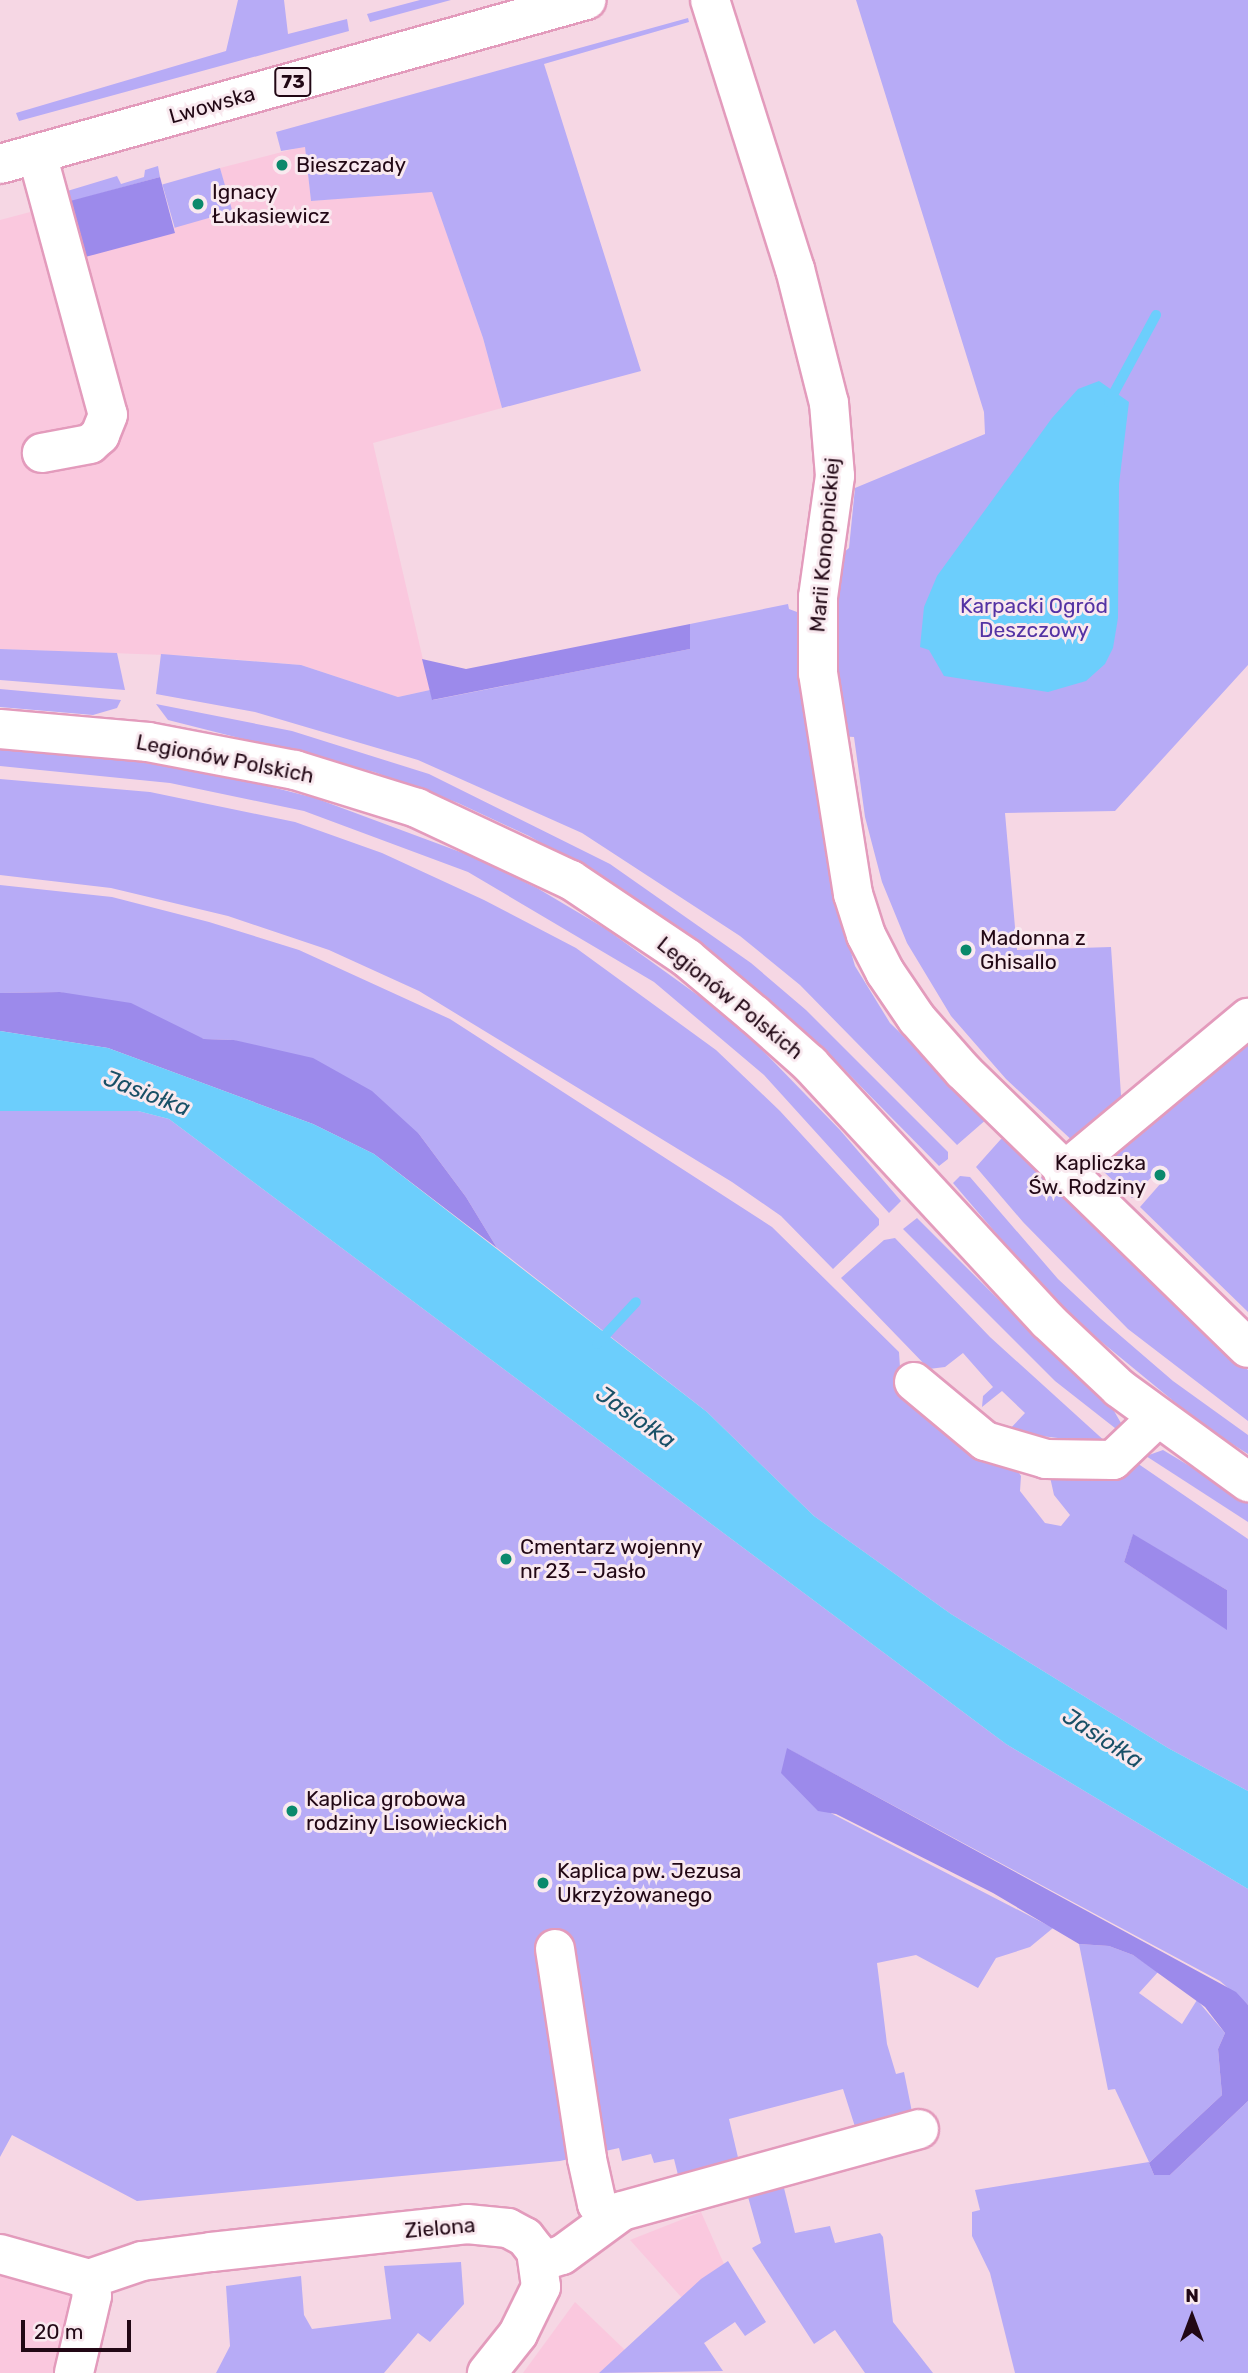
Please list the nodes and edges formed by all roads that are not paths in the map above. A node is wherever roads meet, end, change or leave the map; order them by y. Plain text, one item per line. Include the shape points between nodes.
1 (586, 0) edge
2 (710, 0) edge
3 (37, 153) junction
4 (0, 164) edge
5 (42, 453) dead end
6 (0, 729) edge
7 (1248, 1018) edge
8 (1063, 1172) junction
9 (1248, 1348) edge
10 (914, 1382) dead end
11 (1158, 1416) junction
12 (1248, 1482) edge
13 (555, 1949) dead end
14 (919, 2129) dead end
15 (607, 2220) junction
16 (0, 2254) edge
17 (540, 2262) junction
18 (89, 2279) junction
19 (74, 2373) edge
20 (487, 2373) edge

1 - 3 street, Lwowska / 73
2 - 8 street, Marii Konopnickiej via 795,270 829,403 835,476 818,597 818,673 853,894 885,972 963,1071
3 - 4 street, Lwowska / 73
3 - 5 street via 107,415 100,435 90,444
6 - 11 street, Legionów Polskich via 148,742 295,770 439,816 571,880 687,958 810,1064 1048,1321 1119,1388
7 - 8 street
8 - 9 street, Marii Konopnickiej
10 - 11 street via 985,1441 1046,1459 1113,1460
11 - 12 street, Legionów Polskich
13 - 15 street via 587,2159 597,2204
14 - 15 street via 622,2211
15 - 17 street via 562,2255
16 - 18 street
17 - 18 street, Zielona via 532,2244 518,2232 467,2224 142,2261
17 - 20 street via 541,2287 529,2316
18 - 19 street via 93,2296

